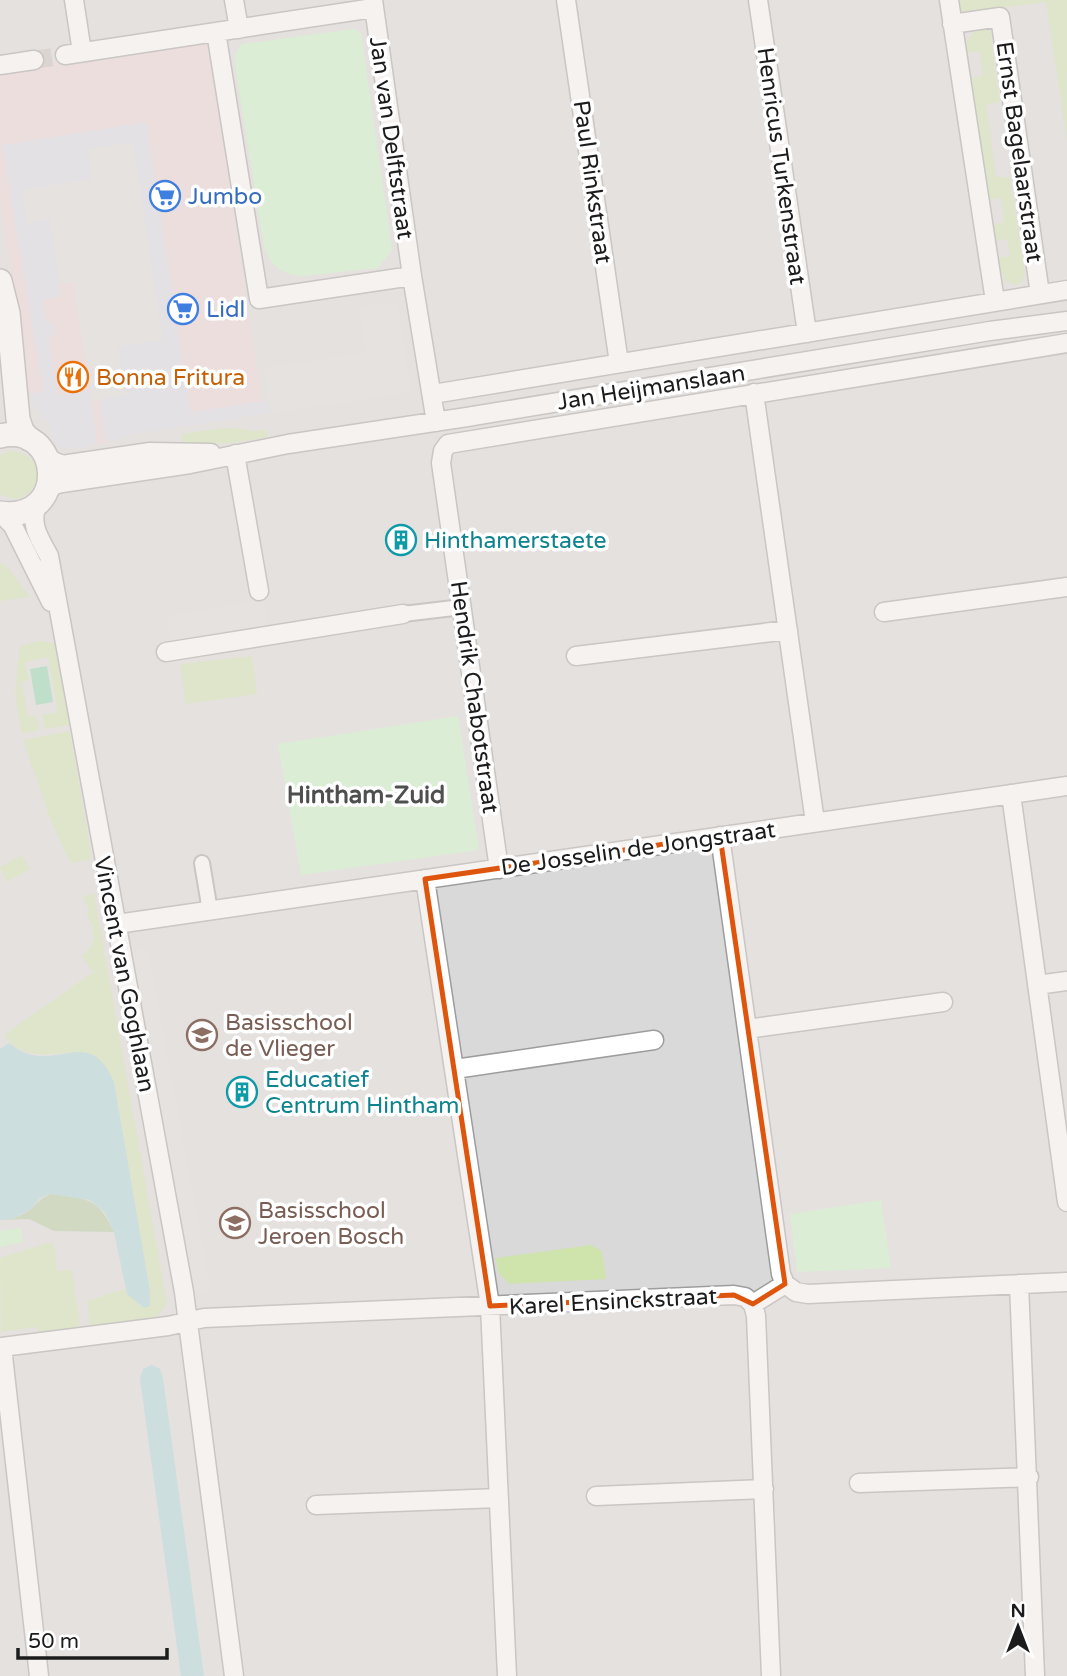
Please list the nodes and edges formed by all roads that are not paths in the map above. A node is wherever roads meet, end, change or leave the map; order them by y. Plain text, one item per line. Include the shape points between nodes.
1 (74, 0) edge
2 (234, 0) edge
3 (566, 0) edge
4 (758, 0) edge
5 (949, 0) edge
6 (373, 4) edge
7 (952, 24) junction
8 (239, 29) junction
9 (216, 32) junction
10 (34, 60) tunnel mouth
11 (0, 65) edge
12 (412, 276) junction
13 (0, 281) edge
14 (1067, 290) edge
15 (1040, 294) junction
16 (995, 301) junction
17 (1067, 321) edge
18 (807, 333) junction
19 (1067, 344) edge
20 (620, 363) junction
21 (754, 393) junction
22 (433, 394) junction
23 (0, 416) edge
24 (436, 422) junction
25 (0, 426) edge
26 (0, 436) edge
27 (29, 439) junction
28 (448, 444) joint
29 (235, 454) junction
30 (47, 458) junction
31 (41, 499) junction
32 (1, 513) edge
33 (1067, 587) edge
34 (259, 591) dead end
35 (462, 607) junction
36 (884, 612) dead end
37 (404, 614) joint
38 (62, 628) junction
39 (788, 629) junction
40 (166, 652) dead end
41 (576, 656) dead end
42 (1067, 786) edge
43 (1011, 794) junction
44 (816, 822) junction
45 (720, 836) junction
46 (202, 863) dead end
47 (499, 869) junction
48 (425, 879) junction
49 (209, 911) junction
50 (117, 924) junction
51 (1067, 981) edge
52 (1037, 985) junction
53 (943, 1002) dead end
54 (747, 1029) junction
55 (654, 1040) dead end
56 (455, 1069) junction
57 (1066, 1181) edge
58 (1067, 1202) edge
59 (1067, 1282) edge
60 (785, 1284) junction
61 (1019, 1284) junction
62 (753, 1304) junction
63 (490, 1306) junction
64 (189, 1320) junction
65 (1029, 1476) junction
66 (859, 1483) dead end
67 (764, 1489) junction
68 (596, 1496) dead end
69 (499, 1498) junction
70 (316, 1505) dead end
71 (39, 1676) edge
72 (234, 1676) edge
73 (507, 1676) edge
74 (771, 1676) edge
75 (1035, 1676) edge

1 - 9 street via 73,54
2 - 8 street
3 - 20 street, Paul Rinkstraat
4 - 18 street, Henricus Turkenstraat
5 - 7 street, Ernst Bagelaarstraat
6 - 8 street
6 - 12 street, Jan van Delftstraat
7 - 15 street, Ernst Bagelaarstraat via 1000,17
7 - 16 street, Ernst Bagelaarstraat
8 - 9 street
9 - 12 street via 260,299
10 - 11 street
12 - 22 street, Jan van Delftstraat
13 - 27 street via 8,313 18,419
14 - 15 street, Jan Heijmanslaan
15 - 16 street, Jan Heijmanslaan
16 - 18 street, Jan Heijmanslaan
17 - 24 street, Jan Heijmanslaan
18 - 20 street, Jan Heijmanslaan
19 - 21 street, Jan Heijmanslaan
20 - 22 street, Jan Heijmanslaan
21 - 28 street, Jan Heijmanslaan
21 - 39 street
22 - 24 street, Jan van Delftstraat
23 - 25 street
24 - 29 street, Jan Heijmanslaan
26 - 27 street
27 - 30 street
28 - 35 street, Hendrik Chabotstraat via 441,463
29 - 30 street, Jan Heijmanslaan via 150,452 62,465
29 - 31 street, Jan Heijmanslaan via 62,483
29 - 34 street
30 - 31 street via 50,476
31 - 32 street via 26,511
31 - 38 street, Vincent van Goghlaan via 33,521 49,556
32 - 38 street, Vincent van Goghlaan via 13,526
33 - 36 street
35 - 37 street
35 - 47 street, Hendrik Chabotstraat
37 - 40 street
38 - 50 street, Vincent van Goghlaan
39 - 41 street
39 - 44 street
42 - 43 street, De Josselin de Jongstraat
43 - 44 street, De Josselin de Jongstraat
43 - 52 street
44 - 45 street, De Josselin de Jongstraat
45 - 47 street, De Josselin de Jongstraat
45 - 54 street
46 - 49 street
47 - 48 street, De Josselin de Jongstraat
48 - 49 street, De Josselin de Jongstraat
48 - 56 street
49 - 50 street, De Josselin de Jongstraat
50 - 64 street, Vincent van Goghlaan
51 - 52 street
52 - 57 street
53 - 54 street
54 - 60 street
55 - 56 street
56 - 63 street
57 - 58 street
59 - 61 street
60 - 61 street via 808,1294
60 - 62 street
61 - 65 street
62 - 63 street, Karel Ensinckstraat via 734,1295
62 - 67 street
63 - 64 street, Karel Ensinckstraat
63 - 69 street
64 - 71 street via 2,1347
64 - 72 street, Vincent van Goghlaan
65 - 66 street
65 - 75 street
67 - 68 street
67 - 74 street
69 - 70 street
69 - 73 street

